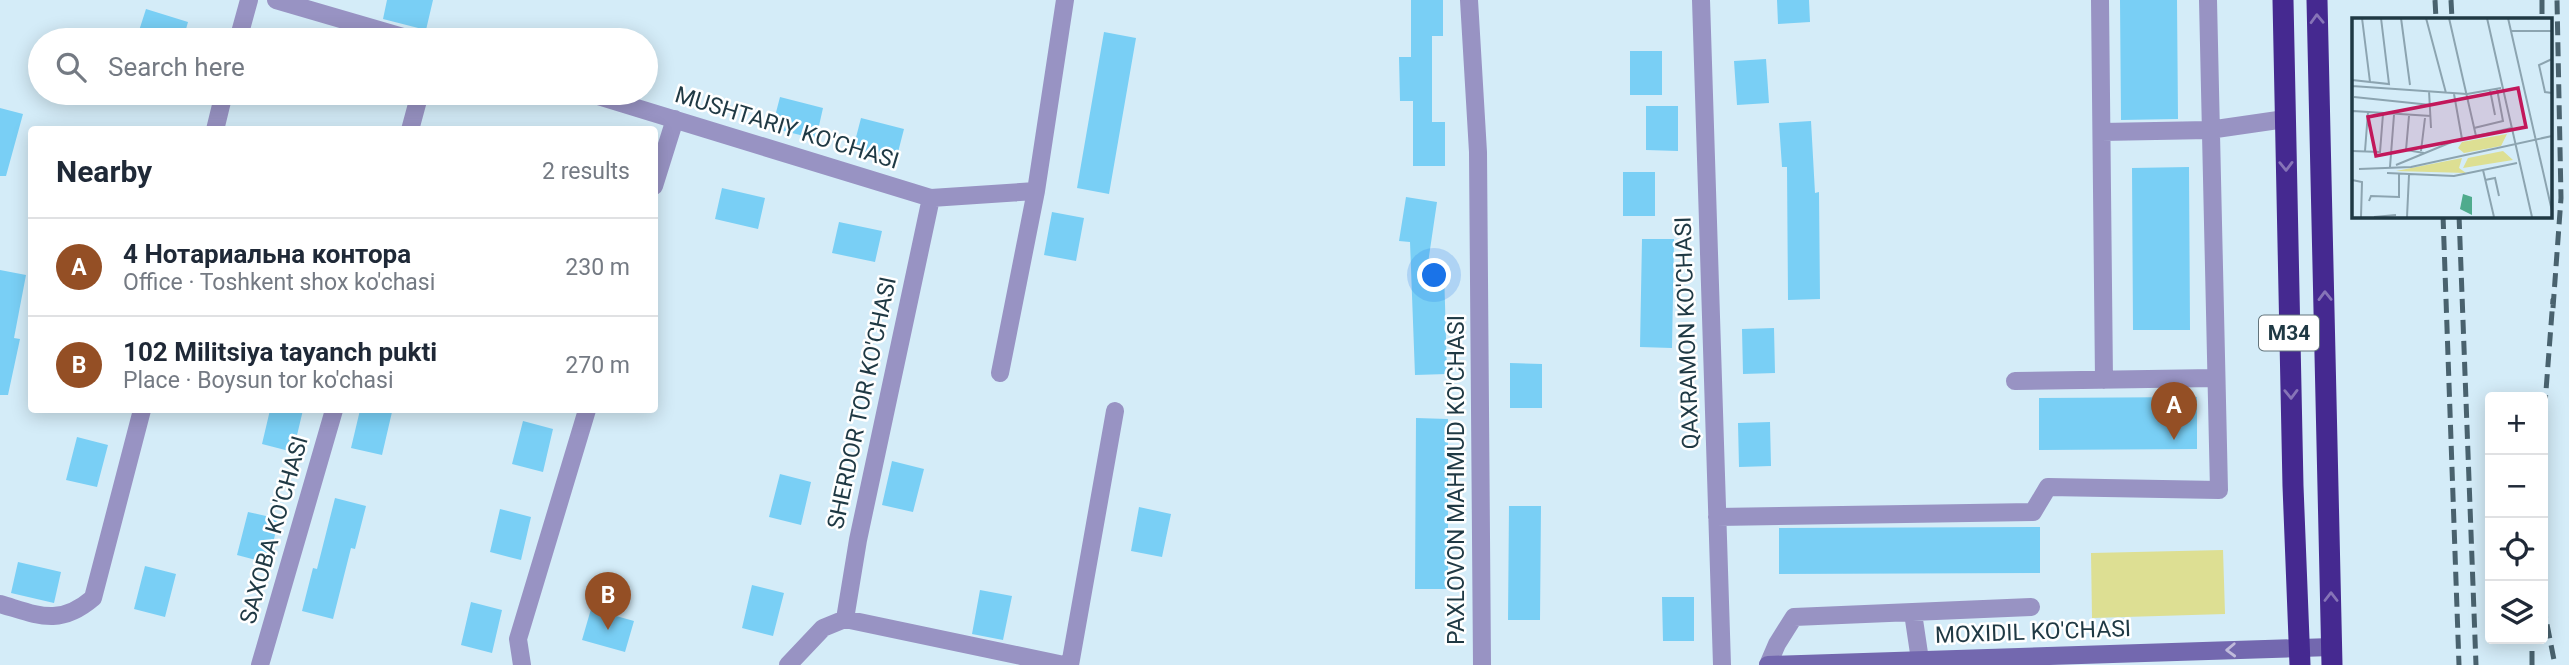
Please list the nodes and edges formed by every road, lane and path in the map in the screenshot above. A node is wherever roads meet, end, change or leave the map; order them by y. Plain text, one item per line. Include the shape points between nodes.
1 (249, 0) edge
2 (276, 0) edge
3 (1065, 0) edge
4 (1469, 0) edge
5 (1701, 0) edge
6 (2100, 0) edge
7 (2208, 0) edge
8 (2283, 0) edge
9 (2317, 0) edge
10 (241, 28) edge
11 (372, 28) edge
12 (2285, 63) junction
13 (2319, 63) junction
14 (221, 105) edge
15 (417, 105) edge
16 (628, 105) edge
17 (675, 119) junction
18 (2285, 119) junction
19 (216, 126) edge
20 (411, 126) edge
21 (2209, 130) junction
22 (2102, 132) junction
23 (658, 174) edge
24 (1036, 191) junction
25 (931, 198) junction
26 (1000, 373) dead end
27 (2215, 378) junction
28 (2104, 380) junction
29 (2015, 381) dead end
30 (1115, 411) dead end
31 (141, 413) edge
32 (333, 413) edge
33 (586, 413) edge
34 (1717, 517) junction
35 (0, 604) edge
36 (2031, 607) dead end
37 (1913, 613) junction
38 (845, 619) junction
39 (2300, 656) edge
40 (2332, 656) edge
41 (1920, 660) junction
42 (260, 665) edge
43 (522, 665) edge
44 (788, 665) edge
45 (1064, 665) edge
46 (1070, 665) edge
47 (1482, 665) edge
48 (1722, 665) edge
49 (1768, 665) edge

1 - 10 street
2 - 11 street
3 - 24 street
4 - 47 street, PAXLOVON MAHMUD KO'CHASI via 1478,152
5 - 34 street, QAXRAMON KO'CHASI
6 - 22 street
7 - 21 street
8 - 12 highway, M34
13 -> 9 highway, M34
12 - 13 highway via 2303,51
12 - 18 highway, M34
40 -> 13 highway, M34
14 - 19 street
15 - 20 street
16 - 17 street, MUSHTARIY KO'CHASI
17 - 23 street
17 - 25 street, MUSHTARIY KO'CHASI
18 - 21 street
18 -> 39 highway, M34
21 - 22 street
21 - 27 street
22 - 28 street
24 - 25 street
24 - 26 street
25 - 38 street, SHERDOR TOR KO'CHASI
27 - 28 street
27 - 34 street via 2219,490 2048,487 2033,512
28 - 29 street
30 - 46 street
31 - 35 street via 93,598 77,612 49,618
32 - 42 street, SAXOBA KO'CHASI
33 - 43 street via 518,639
34 - 48 street, QAXRAMON KO'CHASI
36 - 37 street
37 - 41 street
37 - 49 street via 1794,617
38 - 44 street via 822,628
38 - 45 street
39 - 40 main road, MOXIDIL KO'CHASI
39 -> 41 main road, MOXIDIL KO'CHASI
41 - 49 main road, MOXIDIL KO'CHASI

